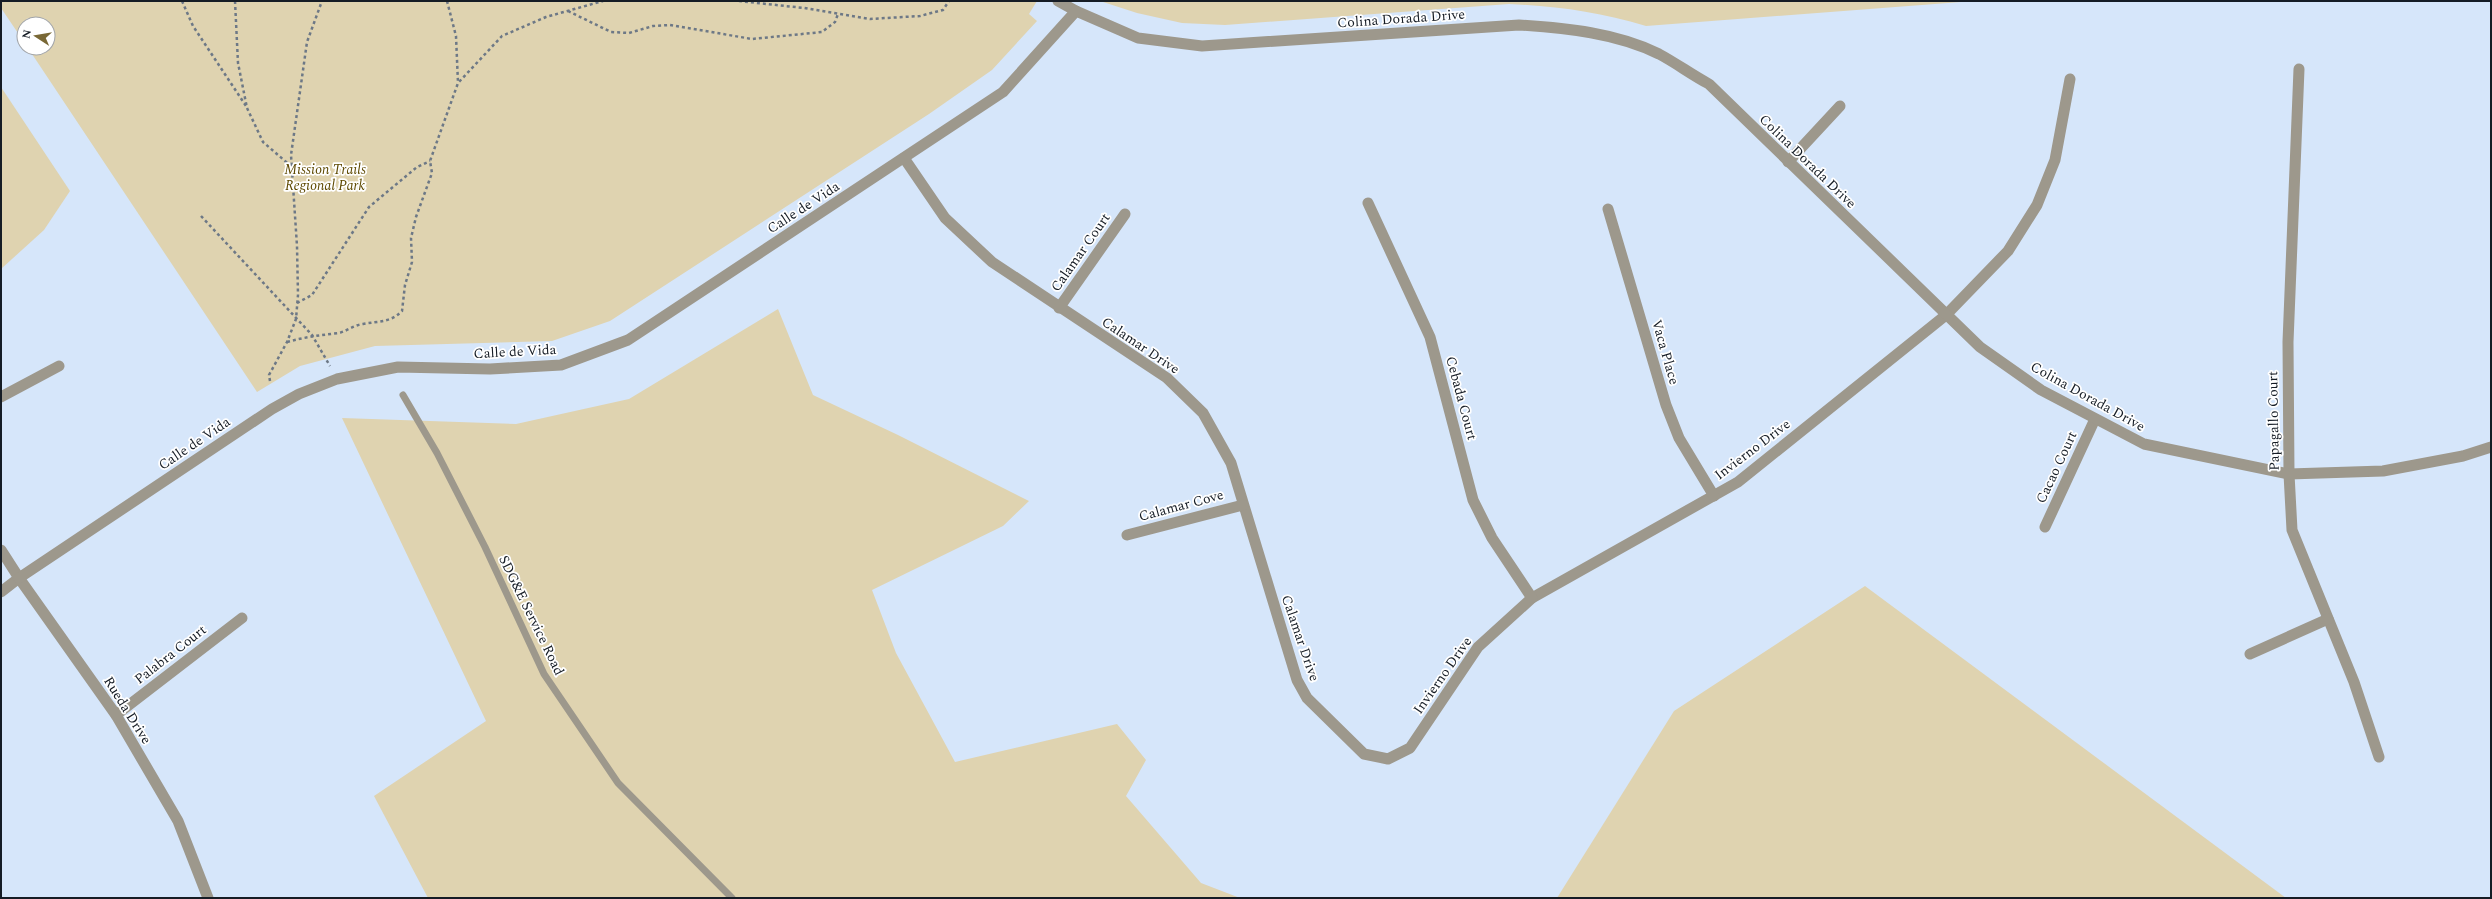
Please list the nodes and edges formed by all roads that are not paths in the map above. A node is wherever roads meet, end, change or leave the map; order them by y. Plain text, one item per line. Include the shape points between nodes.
1 (1058, 1) edge
2 (1076, 11) junction
3 (2299, 70) dead end
4 (2070, 79) dead end
5 (1840, 106) dead end
6 (904, 158) junction
7 (1788, 162) junction
8 (1368, 203) dead end
9 (1608, 209) dead end
10 (1125, 214) dead end
11 (1059, 308) junction
12 (1946, 314) junction
13 (59, 366) dead end
14 (403, 395) dead end
15 (1, 397) edge
16 (2095, 419) junction
17 (2491, 447) edge
18 (2289, 474) junction
19 (1714, 496) junction
20 (1243, 505) junction
21 (2045, 527) dead end
22 (1127, 535) dead end
23 (1, 550) edge
24 (19, 578) junction
25 (1, 592) edge
26 (1532, 598) junction
27 (242, 618) dead end
28 (2328, 619) junction
29 (2250, 654) dead end
30 (116, 714) junction
31 (1364, 754) joint
32 (2379, 757) dead end
33 (208, 898) edge
34 (732, 898) edge

1 - 2 street, Colina Dorada Drive
2 - 6 street, Calle de Vida via 1003,92
2 - 7 street, Colina Dorada Drive via 1138,38 1202,46 1519,24 1564,28 1629,42 1659,54 1709,84
3 - 18 street, Papagallo Court via 2288,342
4 - 12 street, Invierno Drive via 2055,160 2037,206 2008,251
5 - 7 street
6 - 11 street, Calamar Drive via 945,218 992,262
6 - 24 street, Calle de Vida via 628,340 561,365 490,369 398,367 337,379 299,394 272,409
7 - 12 street, Colina Dorada Drive
8 - 26 street, Cebada Court via 1430,337 1473,500 1492,538
9 - 19 street, Vaca Place via 1666,405 1679,438
10 - 11 street, Calamar Court
11 - 20 street, Calamar Drive via 1167,378 1203,413 1231,463
12 - 16 street, Colina Dorada Drive via 1980,347 2041,390
12 - 19 street, Invierno Drive via 1738,482
13 - 15 street
14 - 34 lane, SDG&E Service Road via 437,453 485,547 544,674 618,783
16 - 18 street, Colina Dorada Drive via 2144,444
16 - 21 street, Cacao Court
17 - 18 street, Colina Dorada Drive via 2463,456 2383,471
18 - 28 street, Papagallo Court via 2292,530
19 - 26 street, Invierno Drive
20 - 22 street, Calamar Cove
20 - 31 street, Calamar Drive via 1297,680 1307,698
23 - 24 street, Rueda Drive
24 - 25 street, Calle de Vida
24 - 30 street, Rueda Drive
26 - 31 street, Invierno Drive via 1478,647 1410,748 1388,759
27 - 30 street, Palabra Court
28 - 29 street
28 - 32 street, Papagallo Court via 2354,682
30 - 33 street, Rueda Drive via 178,822

